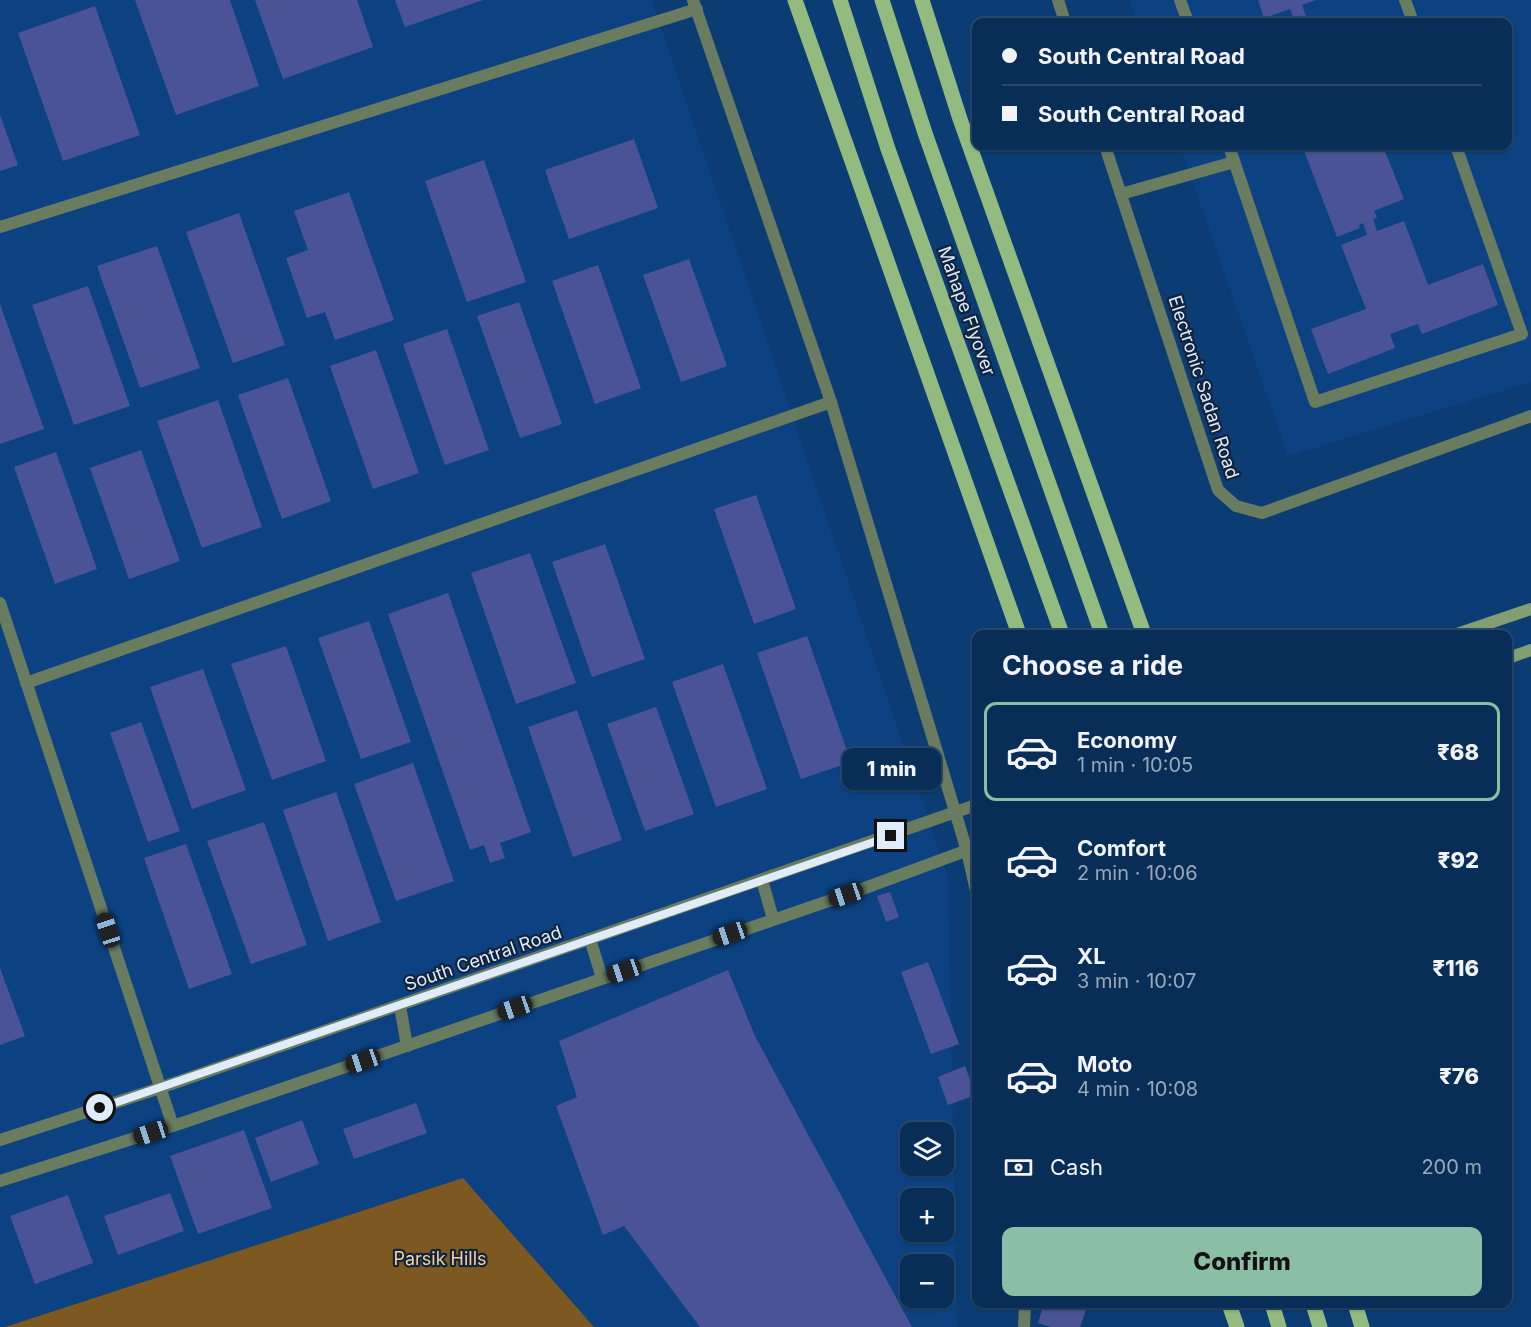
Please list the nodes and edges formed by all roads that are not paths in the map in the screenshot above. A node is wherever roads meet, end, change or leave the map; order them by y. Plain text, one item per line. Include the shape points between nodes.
1 (795, 0) edge
2 (840, 0) edge
3 (882, 0) edge
4 (922, 0) edge
5 (1058, 0) edge
6 (1180, 0) edge
7 (1406, 0) edge
8 (695, 4) edge
9 (1064, 18) edge
10 (1187, 18) edge
11 (1412, 18) edge
12 (1107, 150) edge
13 (1230, 150) edge
14 (1457, 150) edge
15 (1234, 162) junction
16 (1121, 194) junction
17 (0, 227) edge
18 (831, 402) junction
19 (1531, 416) edge
20 (0, 603) edge
21 (1531, 609) edge
22 (1018, 630) edge
23 (1061, 630) edge
24 (1101, 630) edge
25 (1143, 630) edge
26 (1469, 630) edge
27 (1531, 650) edge
28 (1512, 657) edge
29 (26, 683) junction
30 (972, 807) edge
31 (956, 813) junction
32 (972, 849) edge
33 (762, 880) junction
34 (773, 919) junction
35 (590, 939) junction
36 (602, 978) junction
37 (400, 1006) junction
38 (407, 1046) junction
39 (160, 1088) junction
40 (173, 1126) junction
41 (0, 1140) edge
42 (0, 1181) edge
43 (1025, 1308) edge
44 (1231, 1308) edge
45 (1273, 1308) edge
46 (1314, 1308) edge
47 (1356, 1308) edge
48 (1024, 1327) edge
49 (1237, 1327) edge
50 (1279, 1327) edge
51 (1320, 1327) edge
52 (1362, 1327) edge

1 - 22 main road
2 - 23 main road, Mahape Flyover via 892,160
3 - 24 main road, Mahape Flyover
4 - 25 main road via 960,120
5 - 9 street
6 - 10 street
7 - 11 street
8 - 17 street
8 - 18 street
12 - 16 street, Electronic Sadan Road
13 - 15 street
14 - 15 street via 1521,334 1315,402
15 - 16 street
16 - 19 street, Electronic Sadan Road via 1218,490 1236,506 1262,513
18 - 29 street
18 - 31 street
20 - 29 street
21 - 26 main road
27 - 28 main road
29 - 39 street
30 - 31 street, South Central Road
31 - 32 street
31 - 33 street, South Central Road
32 - 34 street
33 - 34 street
33 - 35 street, South Central Road
34 - 36 street
35 - 36 street
35 - 37 street, South Central Road
36 - 38 street
37 - 38 street
37 - 39 street, South Central Road
38 - 40 street
39 - 40 street
39 - 41 street, South Central Road
40 - 42 street
43 - 48 street
44 - 49 main road
45 - 50 main road
46 - 51 main road
47 - 52 main road

